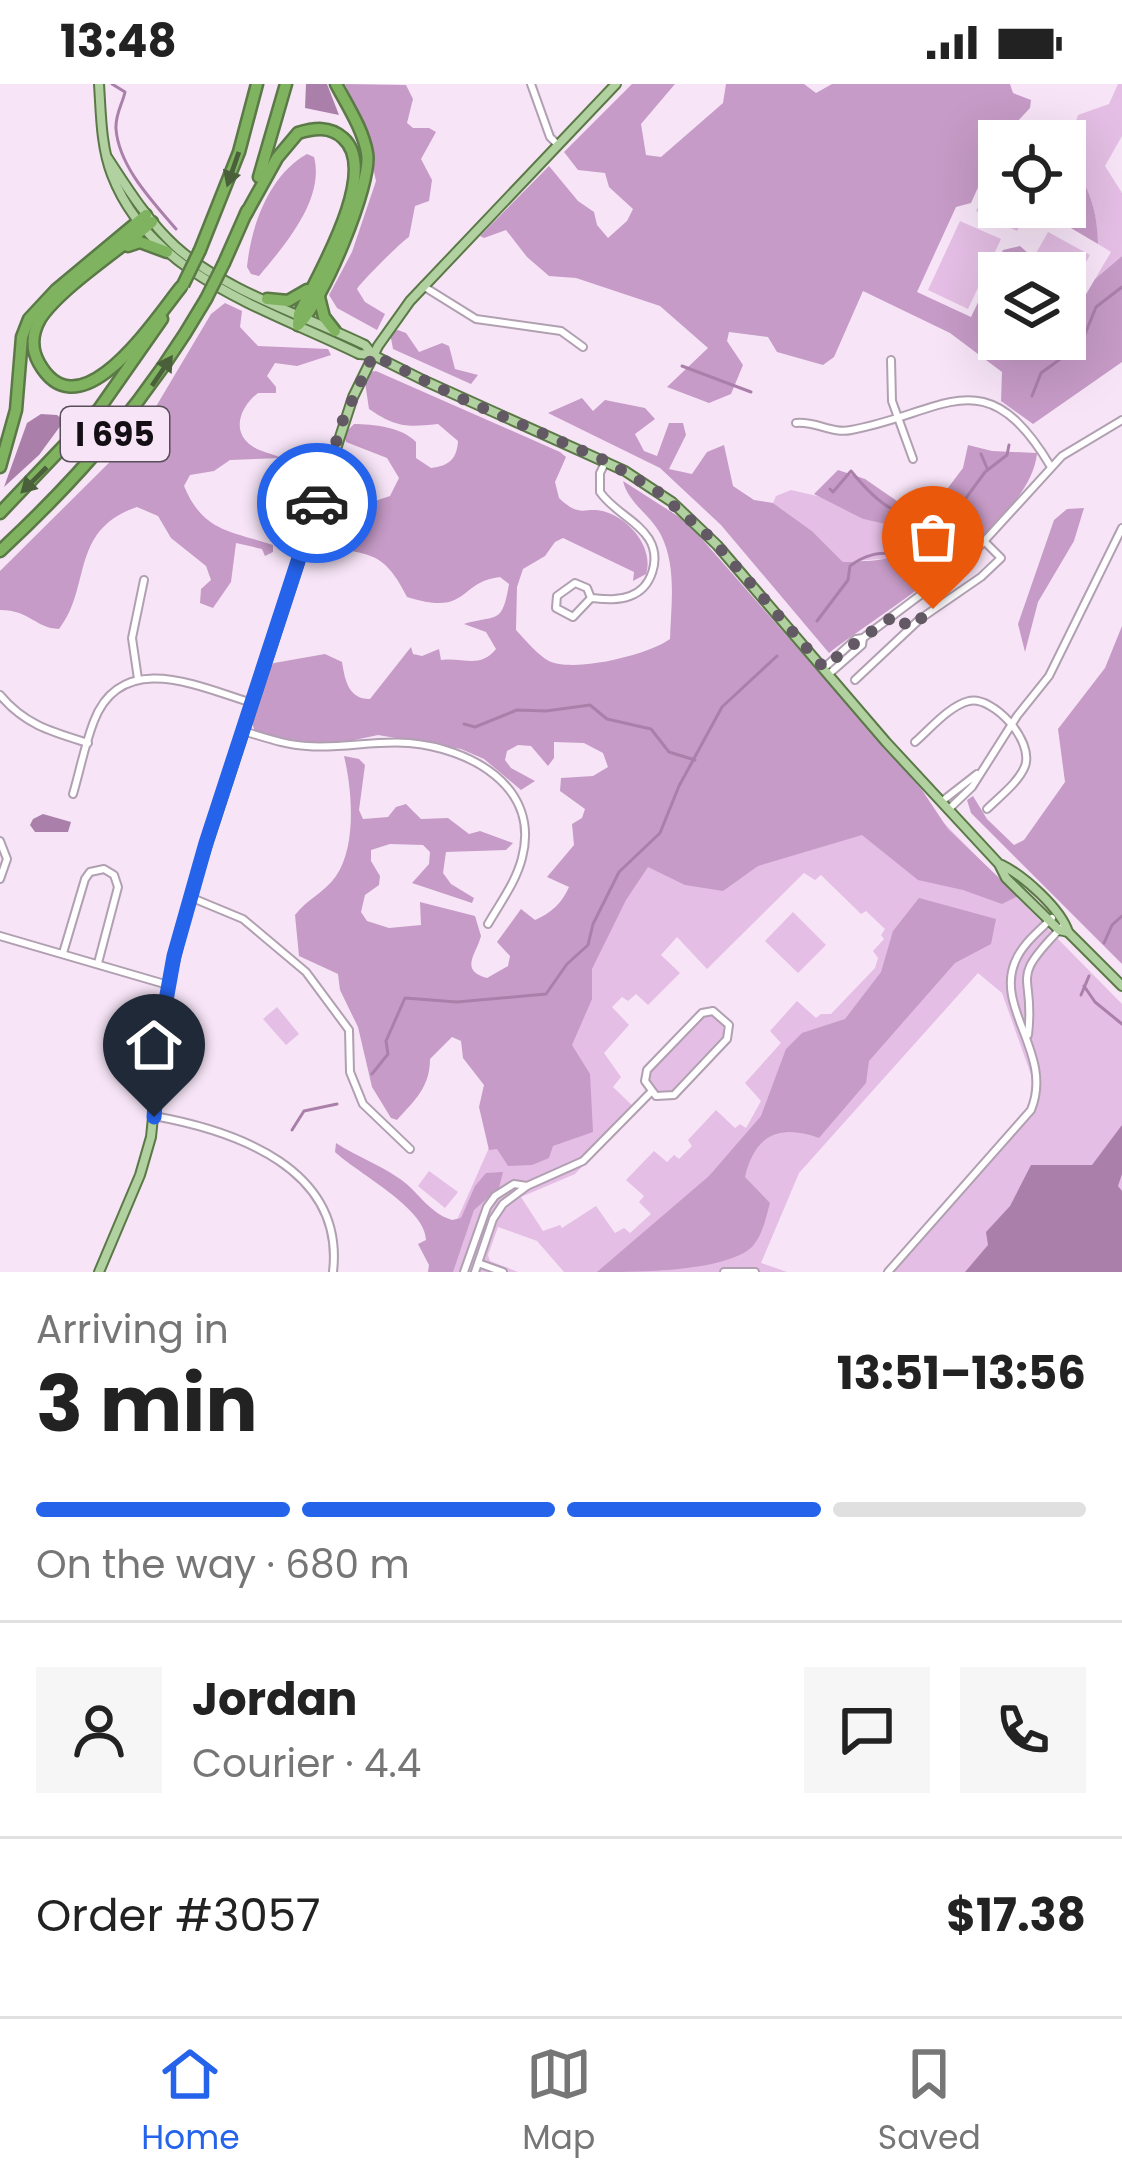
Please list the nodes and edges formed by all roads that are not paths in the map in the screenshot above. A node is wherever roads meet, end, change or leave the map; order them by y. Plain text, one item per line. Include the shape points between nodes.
1 (99, 84) edge
2 (257, 84) edge
3 (286, 84) edge
4 (336, 84) edge
5 (531, 84) edge
6 (616, 84) edge
7 (557, 144) junction
8 (246, 214) junction
9 (145, 222) junction
10 (119, 250) junction
11 (167, 252) junction
12 (316, 278) junction
13 (182, 286) junction
14 (423, 286) junction
15 (320, 292) junction
16 (267, 299) junction
17 (302, 319) junction
18 (335, 331) junction
19 (583, 347) dead end
20 (373, 355) junction
21 (891, 360) dead end
22 (896, 416) junction
23 (1122, 420) edge
24 (796, 423) dead end
25 (914, 459) dead end
26 (606, 461) junction
27 (0, 467) edge
28 (1051, 467) junction
29 (0, 513) edge
30 (1122, 528) edge
31 (986, 543) junction
32 (0, 551) edge
33 (144, 580) dead end
34 (591, 598) junction
35 (896, 614) junction
36 (909, 628) junction
37 (826, 671) junction
38 (138, 679) junction
39 (854, 680) dead end
40 (0, 695) edge
41 (252, 704) junction
42 (1011, 727) junction
43 (243, 731) junction
44 (88, 742) junction
45 (915, 742) dead end
46 (73, 794) dead end
47 (945, 806) junction
48 (987, 809) dead end
49 (0, 841) edge
50 (0, 879) edge
51 (190, 897) junction
52 (1053, 918) junction
53 (488, 924) dead end
54 (1064, 929) junction
55 (0, 936) edge
56 (63, 953) junction
57 (98, 963) junction
58 (168, 985) junction
59 (1122, 986) edge
60 (1028, 1035) junction
61 (651, 1092) junction
62 (154, 1117) junction
63 (410, 1148) dead end
64 (527, 1186) junction
65 (468, 1259) junction
66 (476, 1267) edge
67 (99, 1272) edge
68 (333, 1272) edge
69 (464, 1272) edge
70 (503, 1272) edge
71 (724, 1272) edge
72 (755, 1272) edge
73 (888, 1272) edge

1 - 9 main road via 107,157
2 -> 13 highway, I 695, bridge
3 - 8 highway, I 695
4 - 15 highway via 366,148 368,175
5 - 7 street
6 - 7 main road
7 - 14 main road
8 - 12 highway via 298,133 320,128 347,142 355,185
32 -> 8 highway, I 695, bridge via 121,428 181,342
9 - 10 highway
9 - 11 main road
9 - 16 main road via 190,258
9 - 27 highway via 29,319
10 - 11 highway via 140,242
10 - 13 highway via 40,319 35,355 54,381 96,381
11 - 17 main road via 193,274
12 - 16 highway via 294,299
12 - 17 highway
13 -> 29 highway, I 695 via 99,410
14 - 19 street via 476,319 561,331
14 - 20 main road
15 - 17 highway
15 - 18 highway
16 - 17 main road
17 - 18 main road
17 - 20 main road
18 - 20 main road
20 - 26 main road
20 - 41 main road via 343,420
21 - 22 street
22 - 24 street via 843,432
22 - 25 street
22 - 28 street via 947,400 988,404 1028,431
23 - 28 street
26 - 34 street via 600,492 648,538 654,567 635,594
26 - 37 main road via 700,527
28 - 31 street
30 - 42 street via 1062,654
31 - 35 street
31 - 36 street via 1000,558
33 - 38 street via 132,638
34 - 34 street via 584,585 569,584 556,608 573,617
35 - 36 street
35 - 37 street
36 - 39 street
37 - 47 main road
38 - 41 street via 180,680
38 - 44 street via 103,704
40 - 44 street via 37,728
41 - 43 main road
42 - 45 street via 972,700
42 - 47 street via 972,787
42 - 48 street via 1024,744 1025,766
43 - 51 main road
43 - 53 street via 308,746 435,747 490,769 514,797 525,841 516,877
44 - 46 street
47 - 52 main road via 1006,878
49 - 50 street via 7,860
51 - 58 main road
51 - 63 street via 243,920 306,972 349,1030 360,1099
52 - 54 main road
52 - 60 street via 1020,952 1011,976
54 - 59 main road
54 - 60 street via 1025,971
55 - 56 street
56 - 57 street
56 - 57 street via 85,879 104,869 118,887
57 - 58 street
58 - 62 main road
60 - 73 street via 1037,1082 1031,1110
61 - 61 street via 674,1095 727,1040 726,1019 702,1013 647,1070
61 - 64 street via 583,1161
62 - 67 main road via 140,1175
62 - 68 street via 213,1129 292,1167 324,1211
64 - 65 street via 495,1196
64 - 66 street via 496,1213
65 - 66 street
65 - 69 street
66 - 70 street
71 - 72 street

